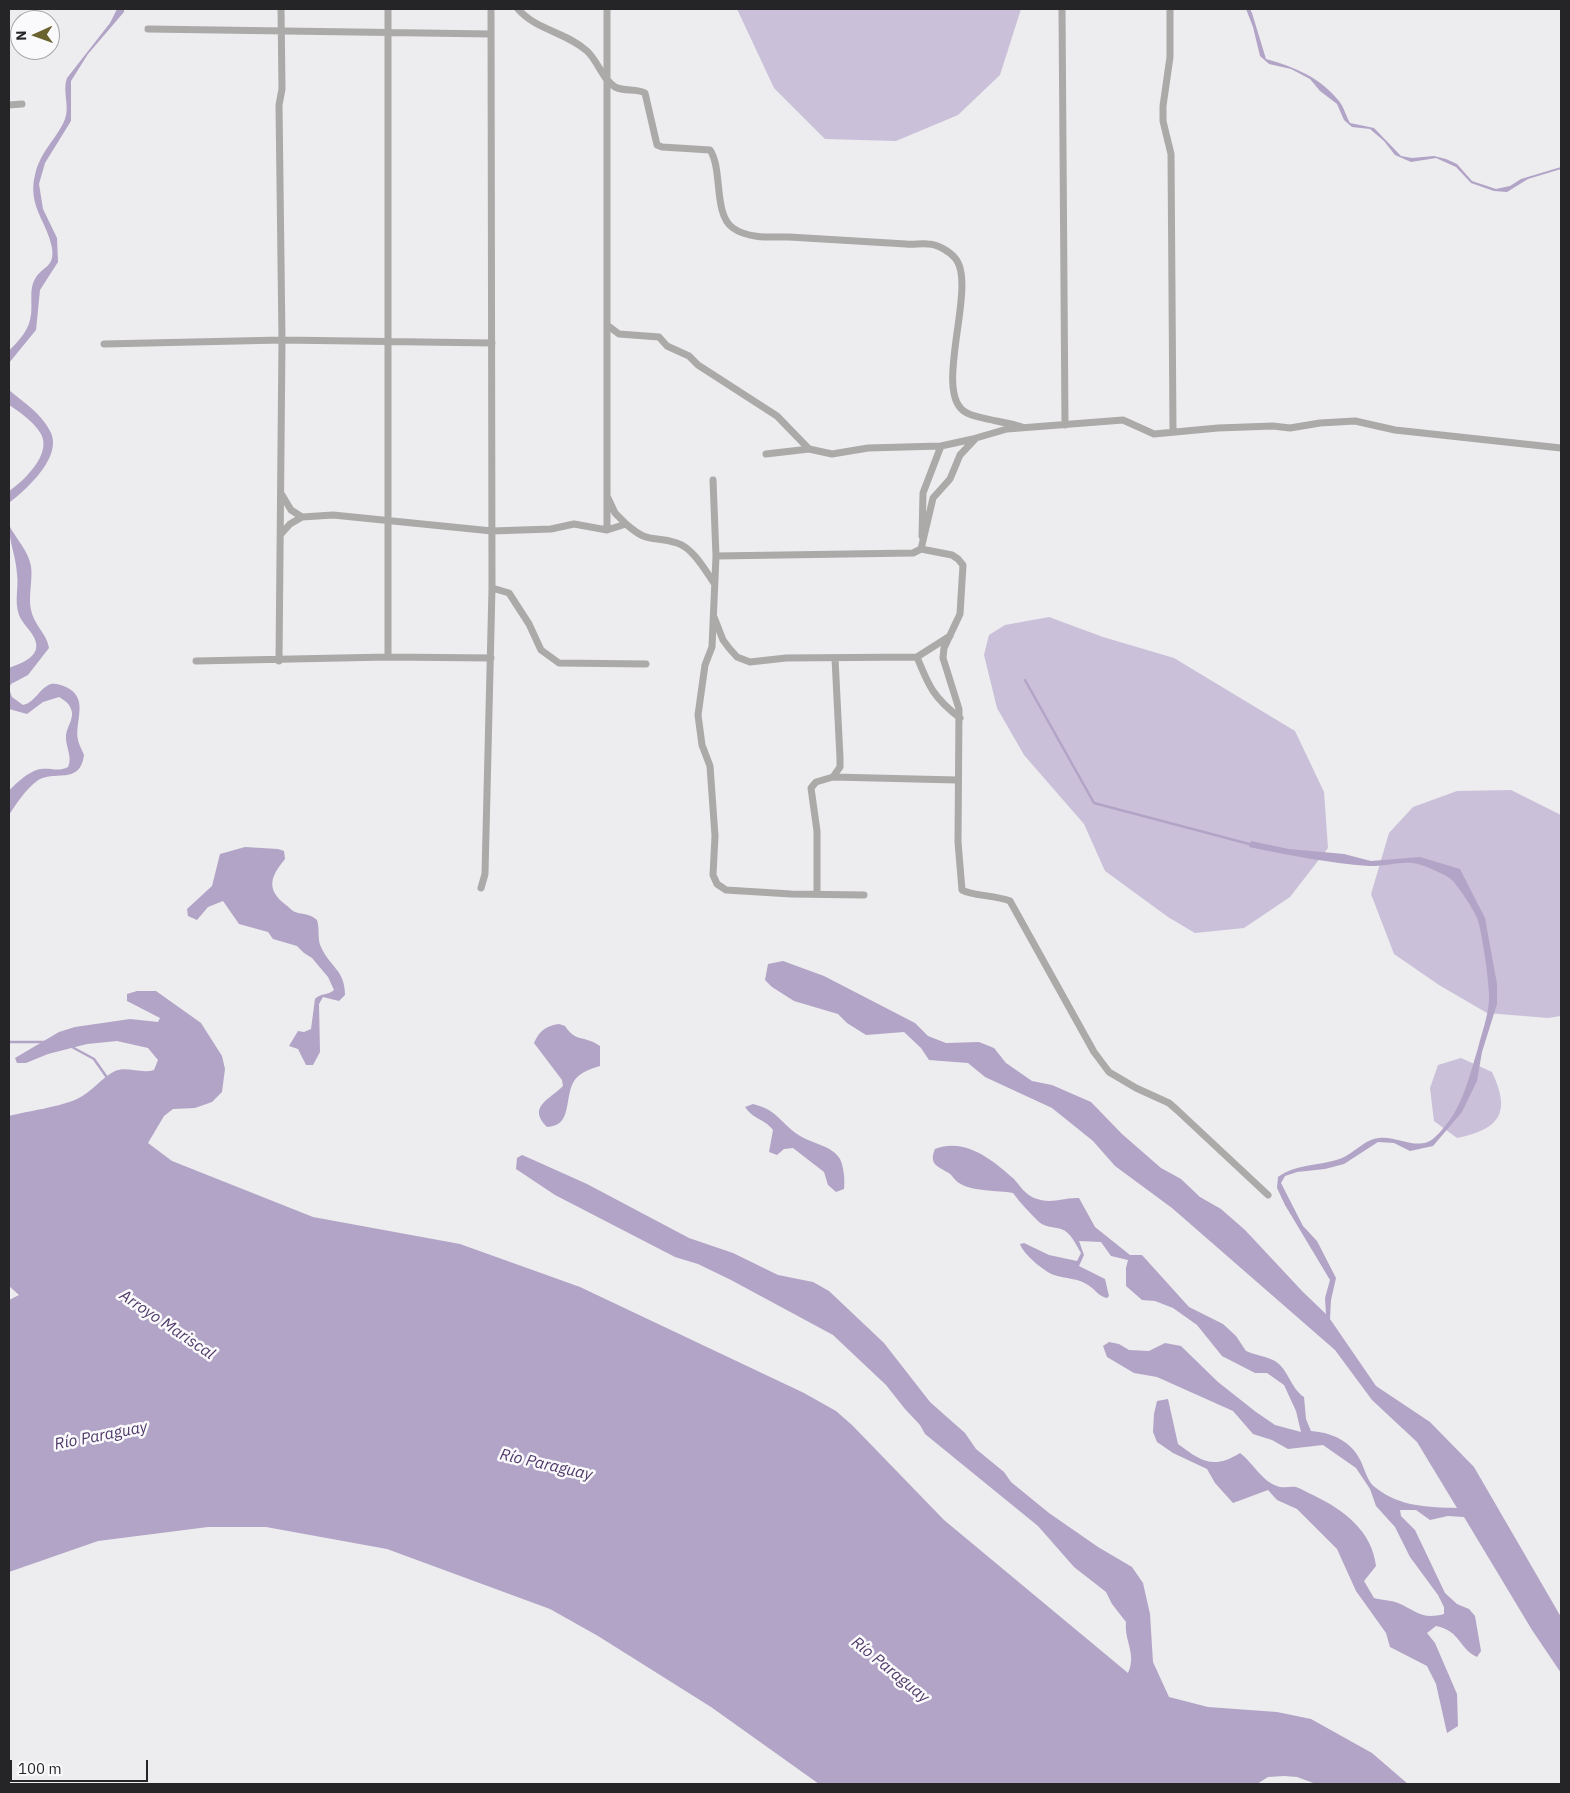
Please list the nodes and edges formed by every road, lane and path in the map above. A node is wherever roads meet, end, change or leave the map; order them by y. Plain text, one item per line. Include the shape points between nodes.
1 (281, 9) edge
2 (388, 9) edge
3 (491, 9) edge
4 (518, 9) edge
5 (607, 9) edge
6 (1062, 9) edge
7 (1170, 9) edge
8 (148, 29) dead end
9 (281, 30) junction
10 (388, 32) junction
11 (491, 34) junction
12 (608, 81) junction
13 (22, 104) dead end
14 (9, 105) edge
15 (607, 325) junction
16 (282, 340) junction
17 (388, 340) junction
18 (492, 343) junction
19 (104, 344) dead end
20 (1065, 425) junction
21 (1022, 427) junction
22 (1173, 430) junction
23 (976, 438) junction
24 (941, 446) junction
25 (1561, 448) edge
26 (809, 450) junction
27 (766, 454) dead end
28 (713, 480) dead end
29 (281, 494) junction
30 (607, 497) junction
31 (302, 517) junction
32 (388, 520) junction
33 (626, 524) junction
34 (607, 530) junction
35 (492, 531) junction
36 (281, 534) junction
37 (922, 549) junction
38 (716, 556) junction
39 (714, 583) junction
40 (492, 588) junction
41 (712, 610) junction
42 (952, 634) junction
43 (388, 657) junction
44 (917, 657) junction
45 (491, 658) junction
46 (834, 658) junction
47 (196, 661) dead end
48 (279, 661) junction
49 (646, 664) dead end
50 (960, 718) junction
51 (833, 777) junction
52 (957, 780) junction
53 (481, 888) dead end
54 (817, 894) junction
55 (864, 895) dead end
56 (1268, 1196) dead end

1 - 9 street
2 - 10 street
3 - 11 street
4 - 12 street via 537,25 564,36 587,51
5 - 12 street
6 - 20 street
7 - 22 street via 1170,57 1163,121 1171,154
8 - 9 street
9 - 10 street
9 - 16 street
10 - 11 street
10 - 17 street
11 - 18 street
12 - 15 street
12 - 21 street via 622,89 645,93 657,144 710,150 714,156 726,221 733,229 761,236 929,244 954,257 960,265 962,283 953,372 954,397 967,413
13 - 14 street
15 - 26 street via 619,334 659,336 673,350 689,356 777,416
15 - 30 street
16 - 17 street
16 - 19 street
16 - 29 street
17 - 18 street
17 - 32 street
18 - 35 street
20 - 21 street
20 - 22 street via 1122,420 1154,434
21 - 23 street
22 - 25 street via 1290,428 1355,421 1395,430
23 - 24 street
23 - 37 street via 960,454 950,479 933,498
24 - 26 street via 868,448 832,454
24 - 37 street via 924,493
26 - 27 street
28 - 38 street
29 - 31 street via 291,510
29 - 36 street
30 - 33 street
30 - 34 street
31 - 32 street via 352,516
31 - 36 street
32 - 35 street
32 - 43 street
33 - 34 street
33 - 39 street via 642,537 677,543 686,548
34 - 35 street via 574,524
35 - 40 street
36 - 48 street
37 - 38 street via 913,553
37 - 42 street via 952,555 963,565 962,607
38 - 39 street
39 - 41 street
40 - 45 street
40 - 49 street via 509,593 530,624 541,650 559,663
41 - 46 street via 723,640 737,657 750,662
41 - 54 street via 712,647 705,665 698,716 702,745 710,766 714,874 718,884 726,890
42 - 44 street
42 - 50 street via 944,648 944,658
43 - 45 street
43 - 48 street
44 - 46 street
44 - 50 street via 932,692
45 - 53 street via 485,874
46 - 51 street via 840,767
47 - 48 street
50 - 52 street
51 - 52 street
51 - 54 street via 816,782 811,788 817,831
52 - 56 street via 962,890 968,894 986,894 1010,901 1084,1035 1109,1072 1169,1103
54 - 55 street

